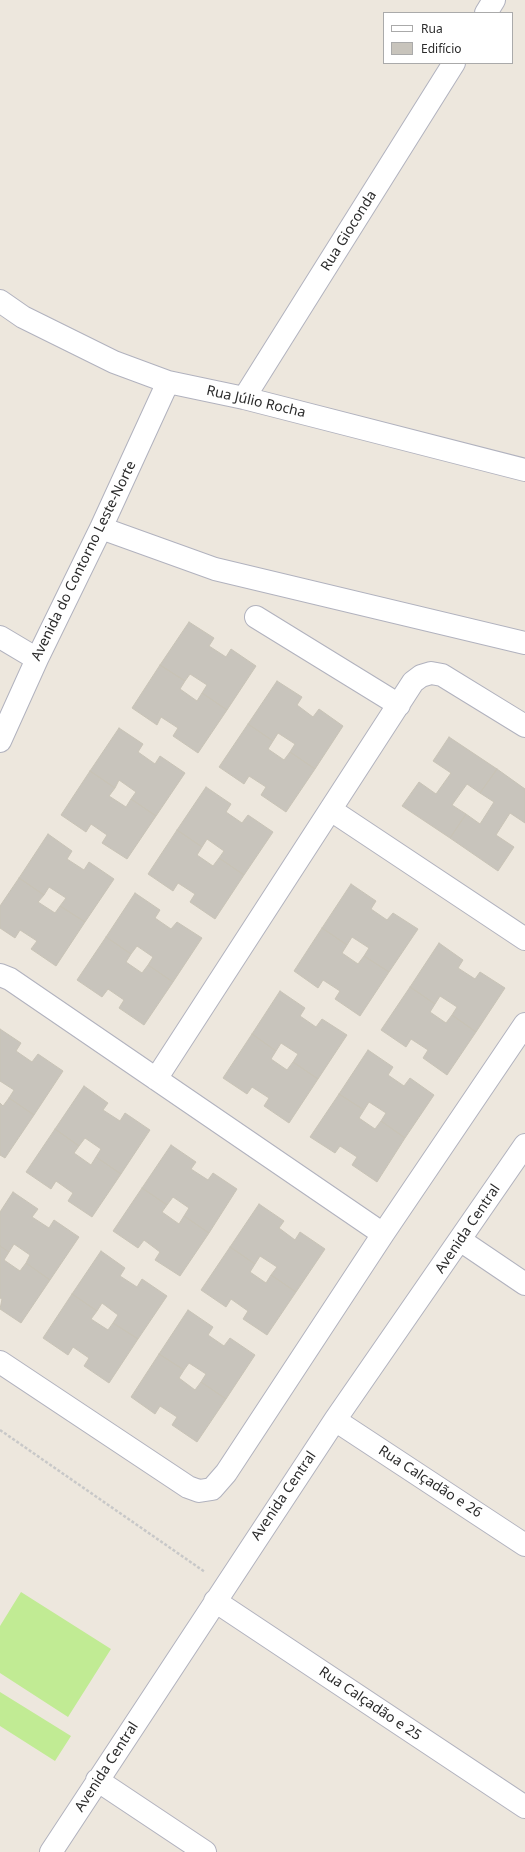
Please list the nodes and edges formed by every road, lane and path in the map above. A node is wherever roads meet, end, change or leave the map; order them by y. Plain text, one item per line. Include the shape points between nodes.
1 (494, 0) edge
2 (487, 12) edge
3 (453, 64) edge
4 (0, 301) edge
5 (168, 382) junction
6 (244, 398) junction
7 (525, 470) edge
8 (101, 528) junction
9 (256, 617) dead end
10 (0, 637) edge
11 (525, 643) edge
12 (37, 659) junction
13 (399, 705) junction
14 (525, 726) edge
15 (0, 741) edge
16 (331, 810) junction
17 (525, 939) edge
18 (0, 975) edge
19 (525, 1024) edge
20 (156, 1079) junction
21 (525, 1145) edge
22 (383, 1234) junction
23 (460, 1240) junction
24 (525, 1284) edge
25 (0, 1362) edge
26 (335, 1420) junction
27 (0, 1430) edge
28 (525, 1545) edge
29 (220, 1593) junction
30 (97, 1780) junction
31 (525, 1807) edge
32 (51, 1852) edge
33 (205, 1852) edge

1 - 2 street
3 - 6 street, Rua Gioconda
4 - 5 street, Rua Júlio Rocha via 23,317 114,362
5 - 6 street, Rua Júlio Rocha
5 - 8 street, Avenida do Contorno Leste-Norte
6 - 7 street, Rua Júlio Rocha
8 - 11 street via 215,568
8 - 12 street, Avenida do Contorno Leste-Norte
9 - 13 street
10 - 12 street
12 - 15 street, Avenida do Contorno Leste-Norte
13 - 14 street via 413,682 431,673 442,675 459,684
13 - 16 street
16 - 17 street
16 - 20 street
18 - 20 street via 10,979
19 - 22 street
20 - 22 street
21 - 23 street, Avenida Central
22 - 25 street via 226,1473 212,1489 200,1491 188,1487
23 - 24 street
23 - 26 street, Avenida Central
26 - 28 street, Rua Calçadão e 26
26 - 29 street, Avenida Central
27 - 29 path
29 - 30 street, Avenida Central
29 - 31 street, Rua Calçadão e 25
30 - 32 street, Avenida Central
30 - 33 street

